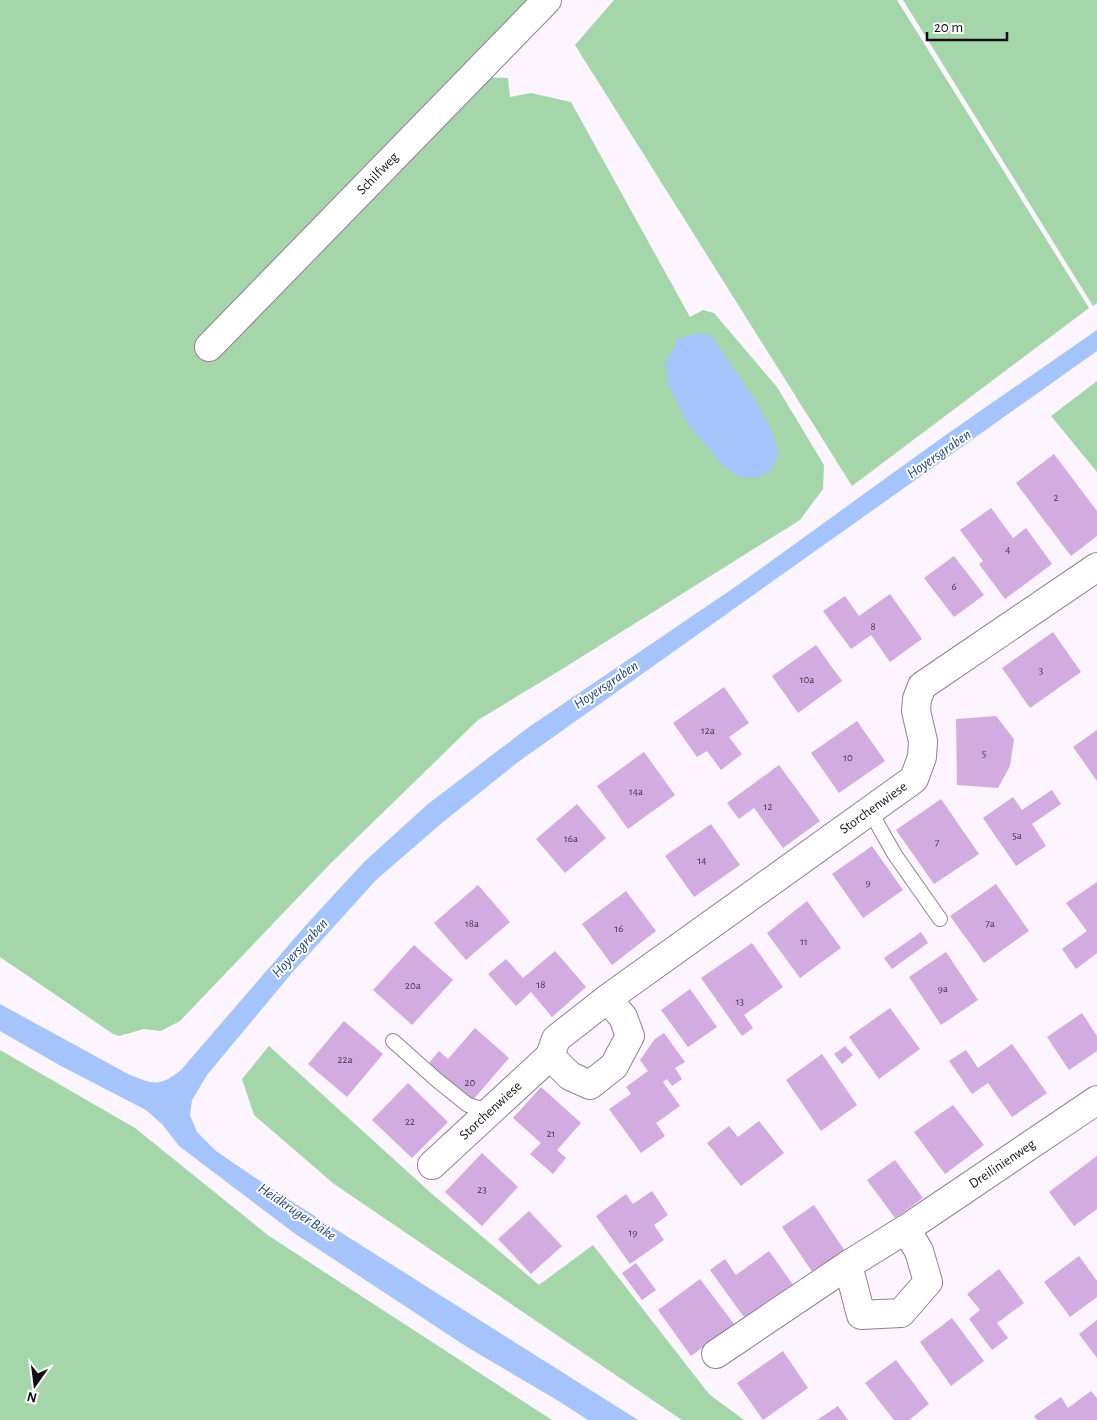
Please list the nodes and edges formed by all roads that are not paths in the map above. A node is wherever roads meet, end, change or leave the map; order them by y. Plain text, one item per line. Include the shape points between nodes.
1 (547, 0) edge
2 (209, 347) dead end
3 (1097, 567) edge
4 (870, 811) junction
5 (940, 919) dead end
6 (607, 999) junction
7 (393, 1041) dead end
8 (550, 1056) junction
9 (1097, 1100) edge
10 (489, 1112) junction
11 (432, 1165) dead end
12 (906, 1229) junction
13 (848, 1265) junction
14 (716, 1354) dead end

1 - 2 street, Schilfweg
3 - 4 street, Storchenwiese via 922,686 916,711 924,741 914,779
4 - 5 lane
4 - 6 street, Storchenwiese
6 - 8 street, Storchenwiese via 556,1038
6 - 8 street via 623,1017 630,1036 614,1066 590,1085 570,1076
7 - 10 lane via 468,1105
8 - 10 street, Storchenwiese
9 - 12 street, Dreilinienweg
10 - 11 street, Storchenwiese
12 - 13 street, Dreilinienweg
12 - 13 street via 919,1251 928,1282 901,1313 861,1315
13 - 14 street, Dreilinienweg

